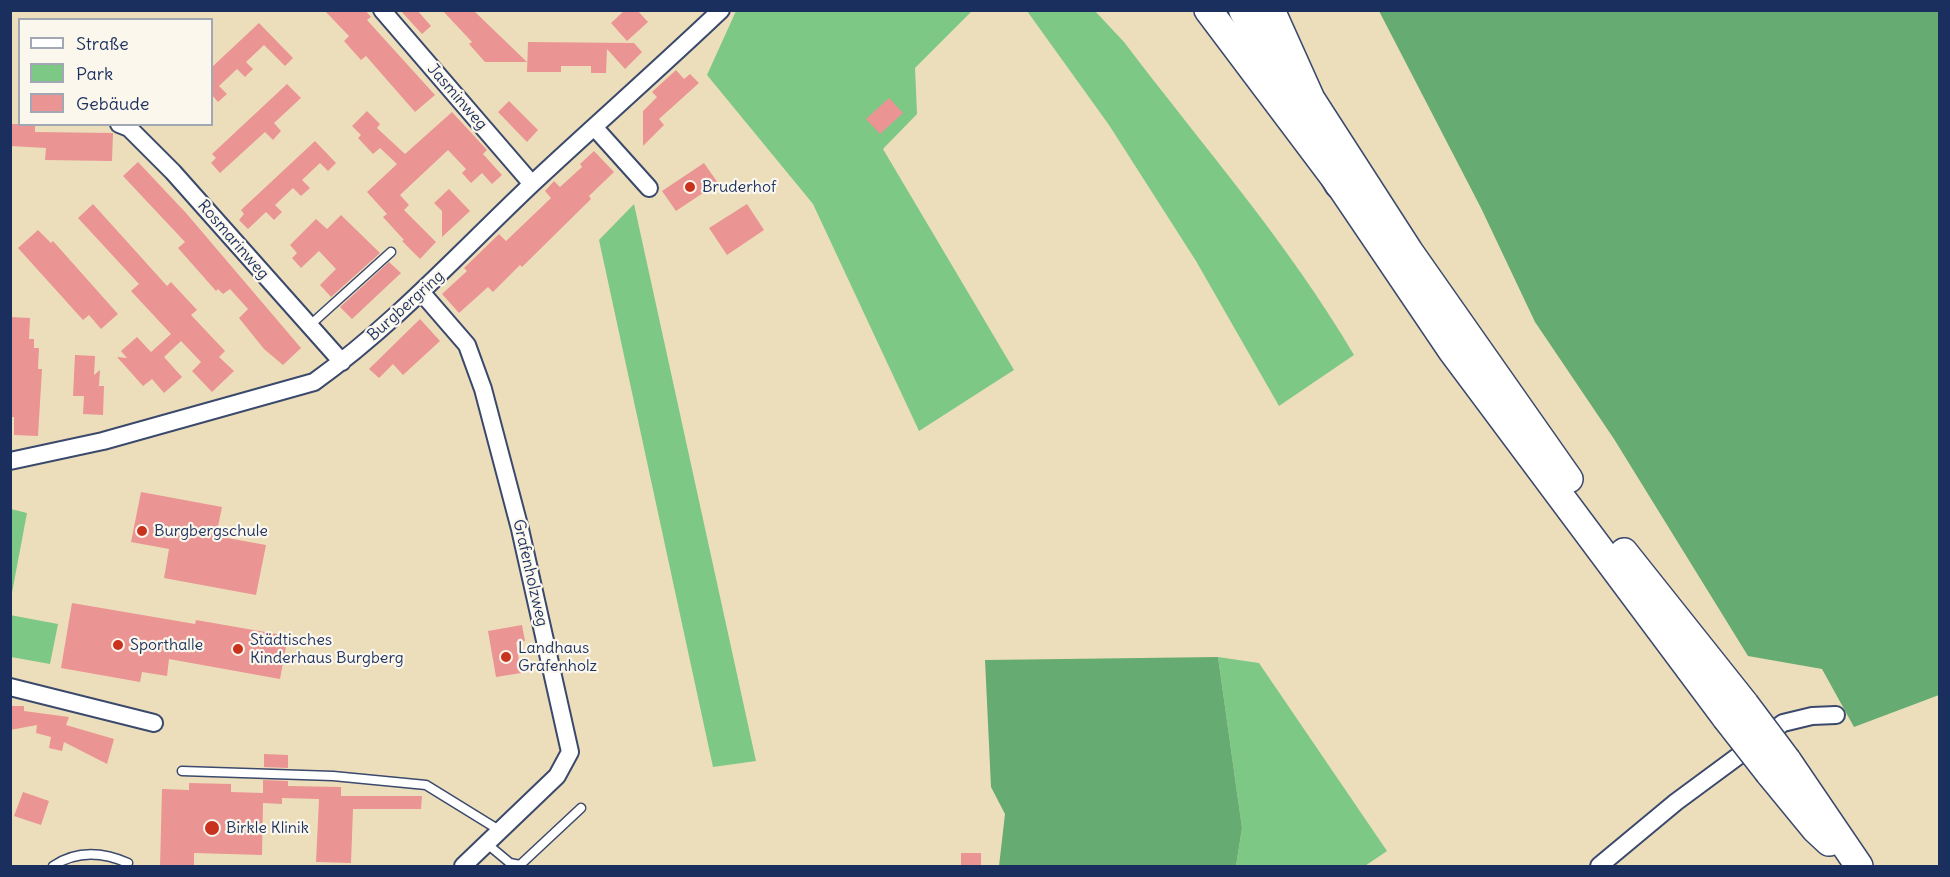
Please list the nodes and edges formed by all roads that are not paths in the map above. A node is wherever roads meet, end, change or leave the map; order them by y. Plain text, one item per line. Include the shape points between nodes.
1 (382, 10) edge
2 (720, 10) edge
3 (1208, 10) edge
4 (1242, 10) edge
5 (1261, 10) edge
6 (1270, 10) edge
7 (1311, 99) junction
8 (124, 126) edge
9 (595, 128) junction
10 (532, 184) junction
11 (1339, 184) junction
12 (648, 188) dead end
13 (391, 252) dead end
14 (422, 293) junction
15 (308, 326) junction
16 (342, 362) junction
17 (11, 460) edge
18 (10, 687) edge
19 (1735, 711) junction
20 (1836, 715) dead end
21 (154, 723) dead end
22 (182, 771) dead end
23 (581, 807) dead end
24 (500, 830) junction
25 (486, 843) junction
26 (128, 863) dead end
27 (53, 867) edge
28 (463, 867) edge
29 (1599, 867) edge
30 (1857, 867) edge

1 - 10 street, Jasminweg
2 - 9 street, Burgbergring
3 - 11 main road
4 - 11 highway
5 - 7 highway
6 - 7 main road
7 - 19 main road via 1409,251
8 - 15 street, Rosmarinweg via 173,172
9 - 10 street, Burgbergring
9 - 12 street
10 - 14 street, Burgbergring
11 - 19 main road via 1452,351
13 - 15 lane
14 - 16 street, Burgbergring
14 - 24 street, Grafenholzweg via 467,345 483,389 520,529 570,752 558,776
15 - 16 street, Rosmarinweg
16 - 17 street, Burgbergring via 314,382 104,441
18 - 21 street
19 - 30 main road, bridge
20 - 29 street via 1783,723 1676,802
22 - 24 lane via 333,776 426,785
23 - 25 lane via 520,865 510,863
24 - 25 street, Grafenholzweg
25 - 28 street, Grafenholzweg
26 - 27 lane via 110,855 91,854 72,856

